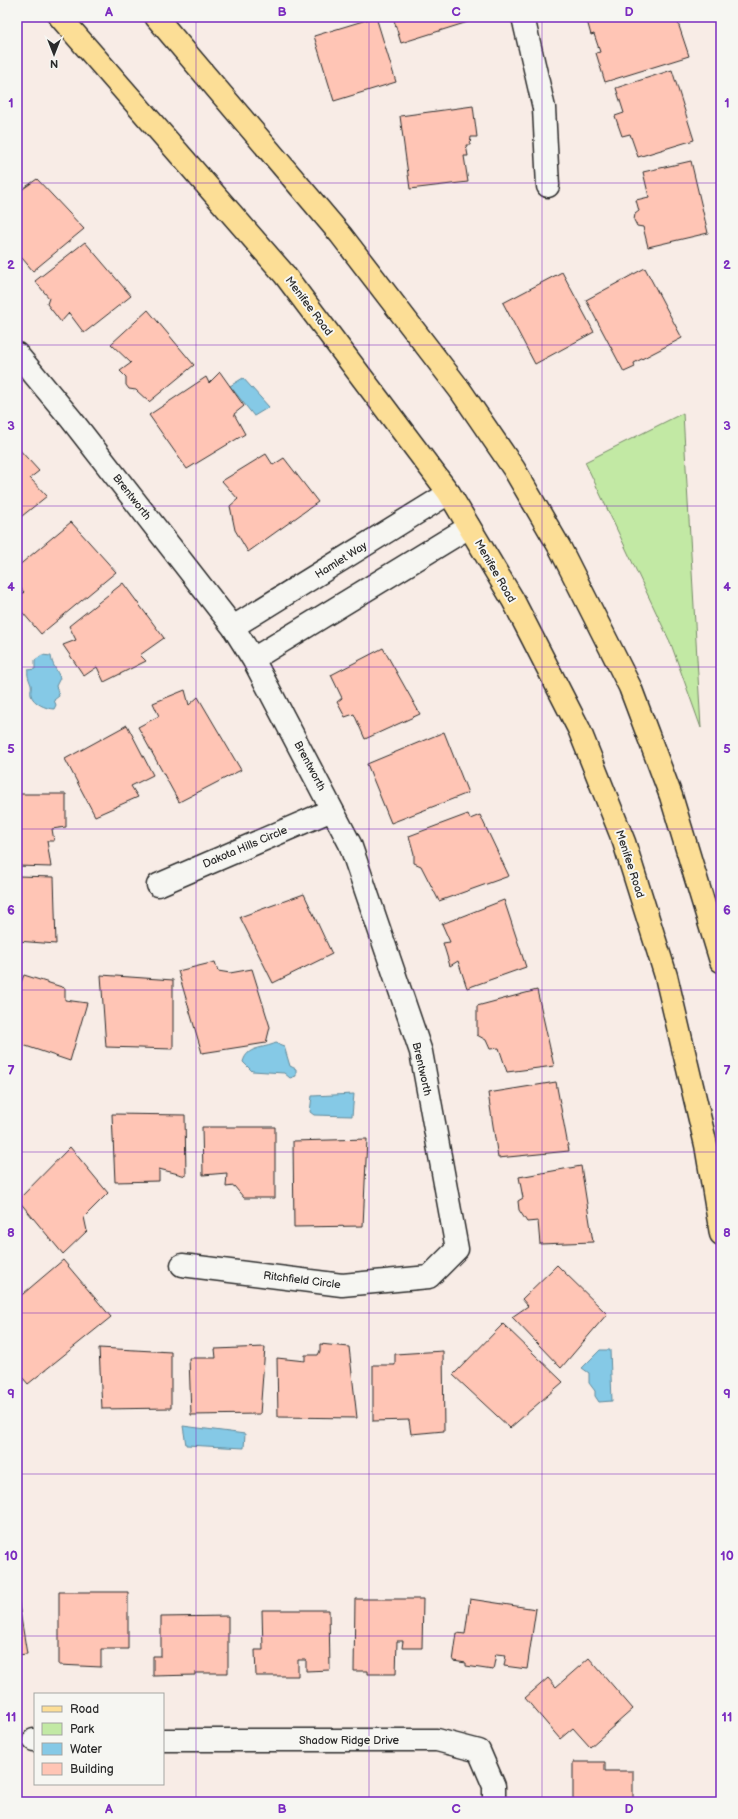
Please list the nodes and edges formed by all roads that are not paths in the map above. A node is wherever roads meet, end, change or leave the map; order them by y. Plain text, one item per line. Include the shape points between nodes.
1 (60, 17) edge
2 (156, 17) edge
3 (523, 17) edge
4 (548, 186) dead end
5 (17, 354) edge
6 (449, 493) junction
7 (469, 527) junction
8 (233, 627) junction
9 (253, 659) junction
10 (332, 810) junction
11 (158, 885) dead end
12 (721, 961) edge
13 (721, 1234) edge
14 (457, 1249) joint
15 (182, 1265) dead end
16 (164, 1740) edge
17 (494, 1802) edge

1 - 6 main road, Menifee Road via 284,274
2 - 12 main road via 341,235 460,390 514,469 560,548 630,687 670,796
3 - 4 street via 544,108
5 - 8 street, Brentworth via 71,419
6 - 7 main road, Menifee Road
6 - 8 street, Hamlet Way
7 - 9 street
7 - 13 main road, Menifee Road via 513,600 579,729 624,842 666,976 706,1145
8 - 9 street, Brentworth
9 - 10 street, Brentworth
10 - 11 street, Dakota Hills Circle
10 - 14 street, Brentworth via 350,844 420,1052
14 - 15 street, Ritchfield Circle via 429,1277 342,1285
16 - 17 street, Shadow Ridge Drive via 437,1740 479,1751 494,1786

